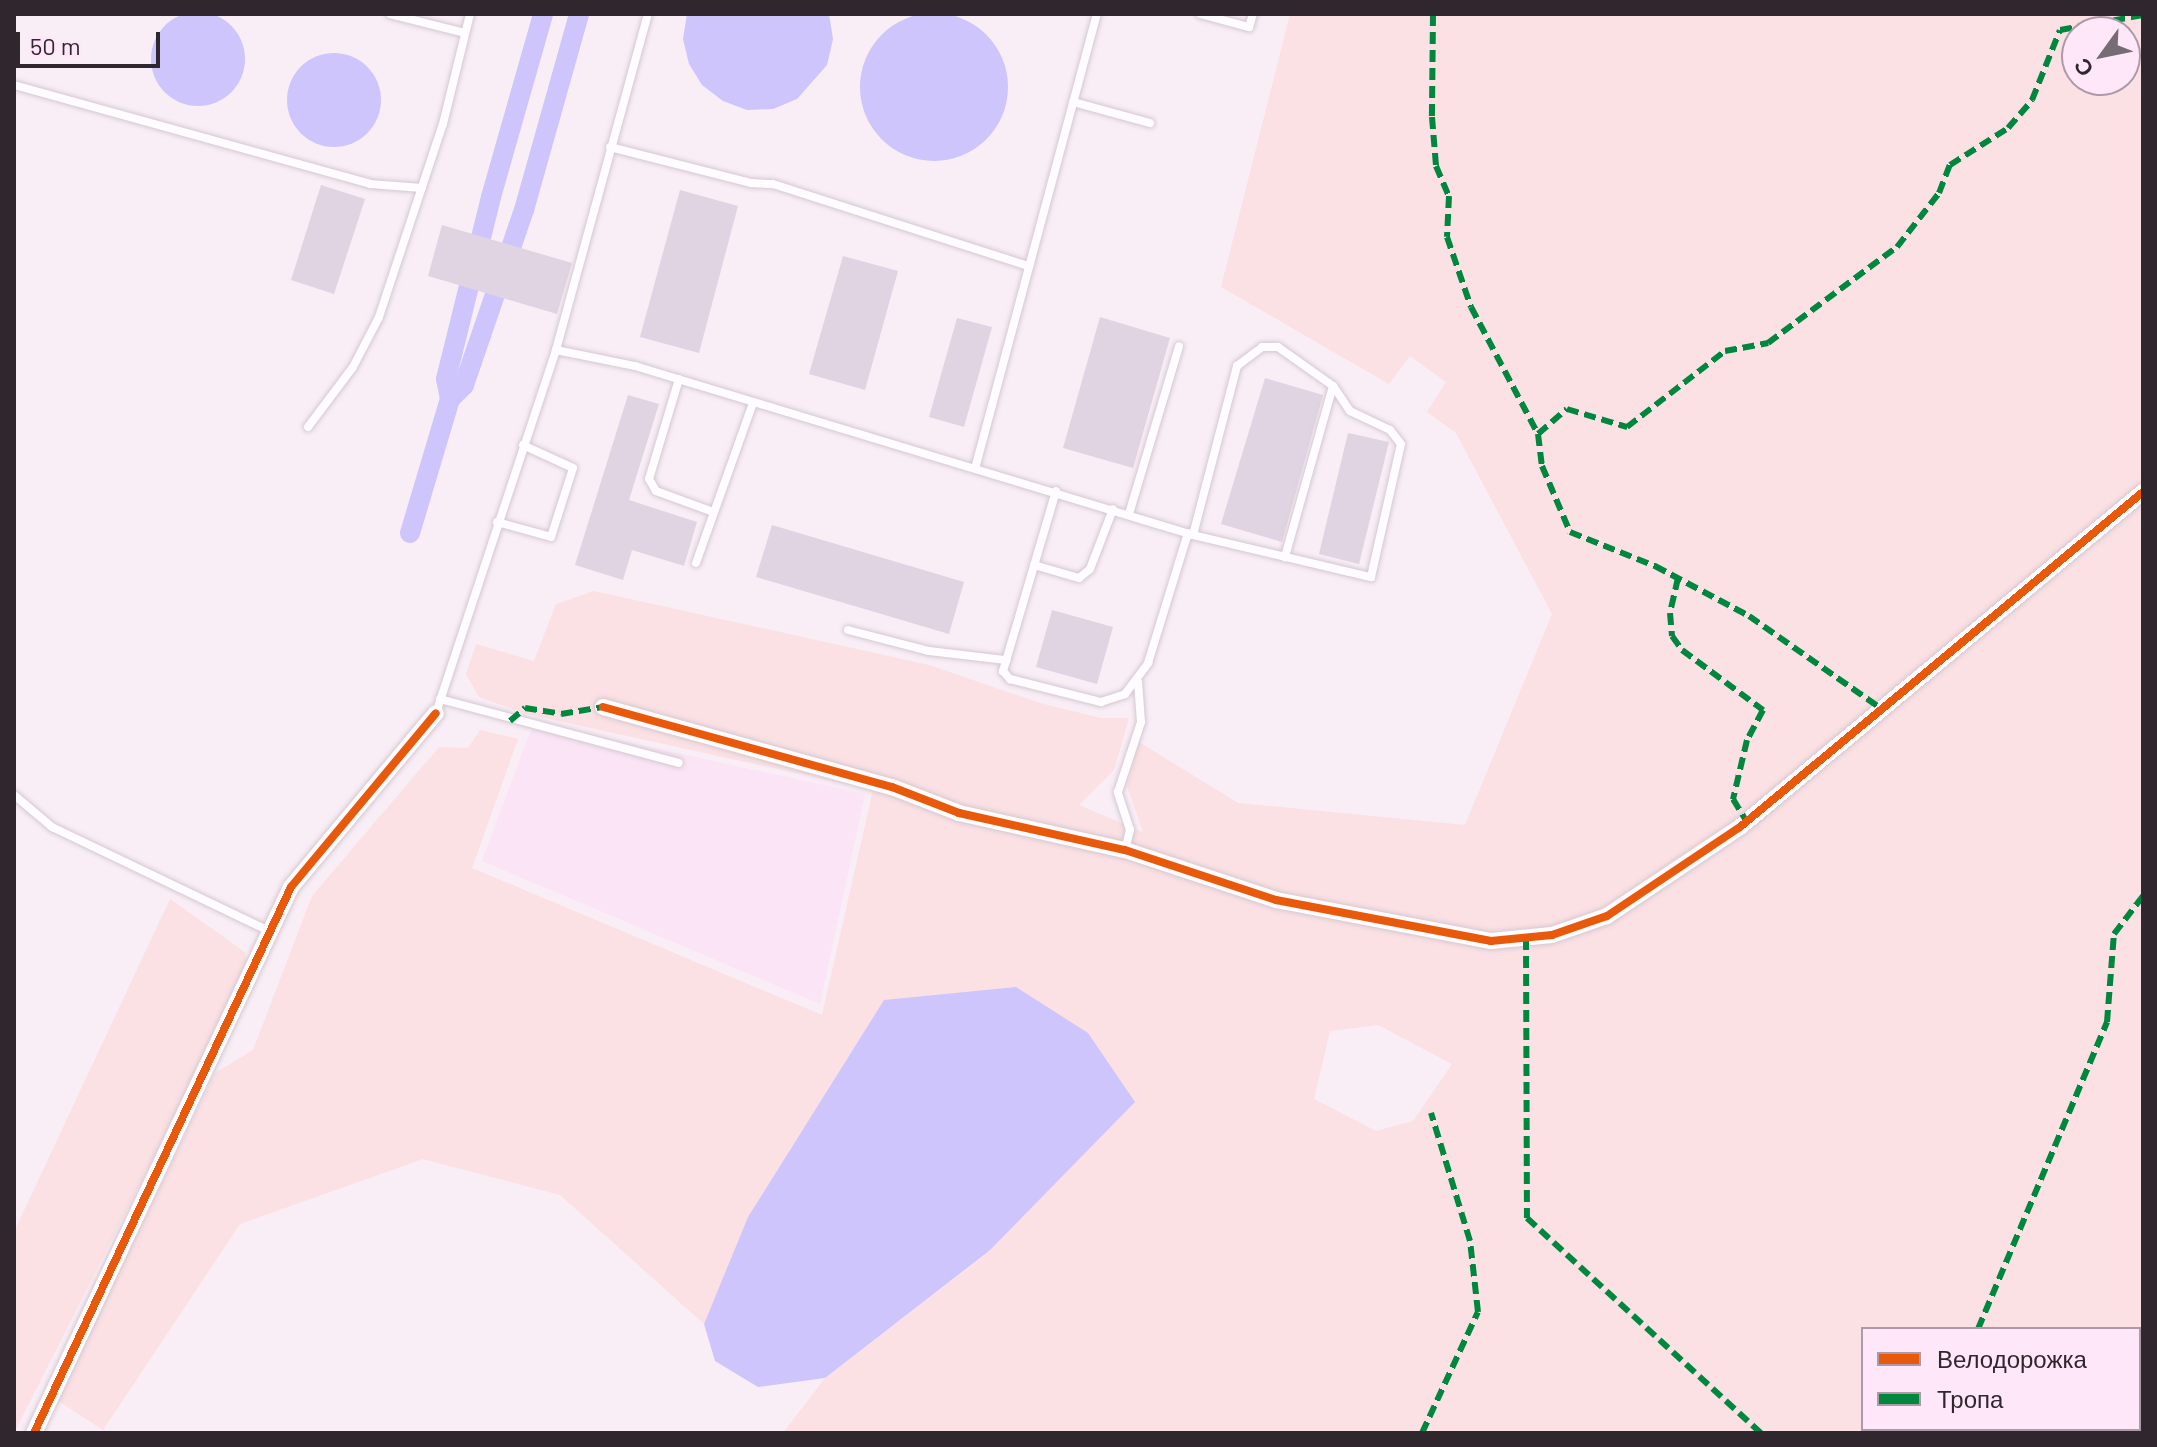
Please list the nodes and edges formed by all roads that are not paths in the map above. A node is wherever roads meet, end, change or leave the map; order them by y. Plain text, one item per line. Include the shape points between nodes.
1 (390, 14) edge
2 (470, 14) edge
3 (648, 14) edge
4 (1097, 14) edge
5 (1200, 14) edge
6 (1253, 14) edge
7 (465, 33) junction
8 (14, 85) edge
9 (1073, 102) junction
10 (1150, 123) dead end
11 (610, 147) junction
12 (422, 188) junction
13 (1029, 266) junction
14 (1179, 346) dead end
15 (556, 350) junction
16 (679, 379) junction
17 (1333, 386) junction
18 (753, 403) junction
19 (308, 427) dead end
20 (523, 445) junction
21 (976, 465) junction
22 (1056, 491) junction
23 (2143, 492) edge
24 (1113, 509) junction
25 (713, 512) junction
26 (1129, 514) junction
27 (497, 522) junction
28 (1190, 534) junction
29 (1285, 557) junction
30 (696, 563) dead end
31 (1034, 565) junction
32 (848, 630) dead end
33 (1006, 660) junction
34 (1138, 682) junction
35 (438, 706) junction
36 (603, 707) dead end
37 (679, 763) dead end
38 (14, 795) edge
39 (1125, 850) junction
40 (270, 931) junction
41 (34, 1433) edge

1 - 7 lane
2 - 7 lane
3 - 11 lane
4 - 9 lane
5 - 6 lane via 1249,27
7 - 12 lane
8 - 12 lane via 370,184
9 - 10 lane
9 - 13 lane
11 - 13 lane via 773,184
11 - 15 lane
12 - 19 lane via 379,317 353,367
13 - 21 lane
14 - 26 lane
15 - 16 lane
15 - 20 lane
16 - 18 lane
16 - 25 lane via 649,479 656,491
17 - 28 lane via 1278,347 1249,353 1237,366
17 - 29 lane
17 - 29 lane via 1350,411 1390,430 1401,444 1371,577
18 - 21 lane via 925,457
18 - 25 lane
20 - 27 lane
20 - 27 lane via 573,468 551,537
21 - 22 lane
22 - 24 lane
22 - 31 lane
23 - 39 street via 1740,827 1607,916 1552,935 1491,941 1431,933 1276,900
24 - 26 lane
24 - 31 lane via 1090,569 1079,578
25 - 30 lane
26 - 28 lane
27 - 35 lane
28 - 29 lane
28 - 34 lane
31 - 33 lane
32 - 33 lane via 929,651
33 - 34 lane via 1003,671 1010,679 1101,702 1125,694
34 - 39 lane via 1141,722 1118,792 1130,830
35 - 37 lane
35 - 40 street via 291,887
36 - 39 street via 892,787 959,813
38 - 40 lane via 52,827
40 - 41 street

